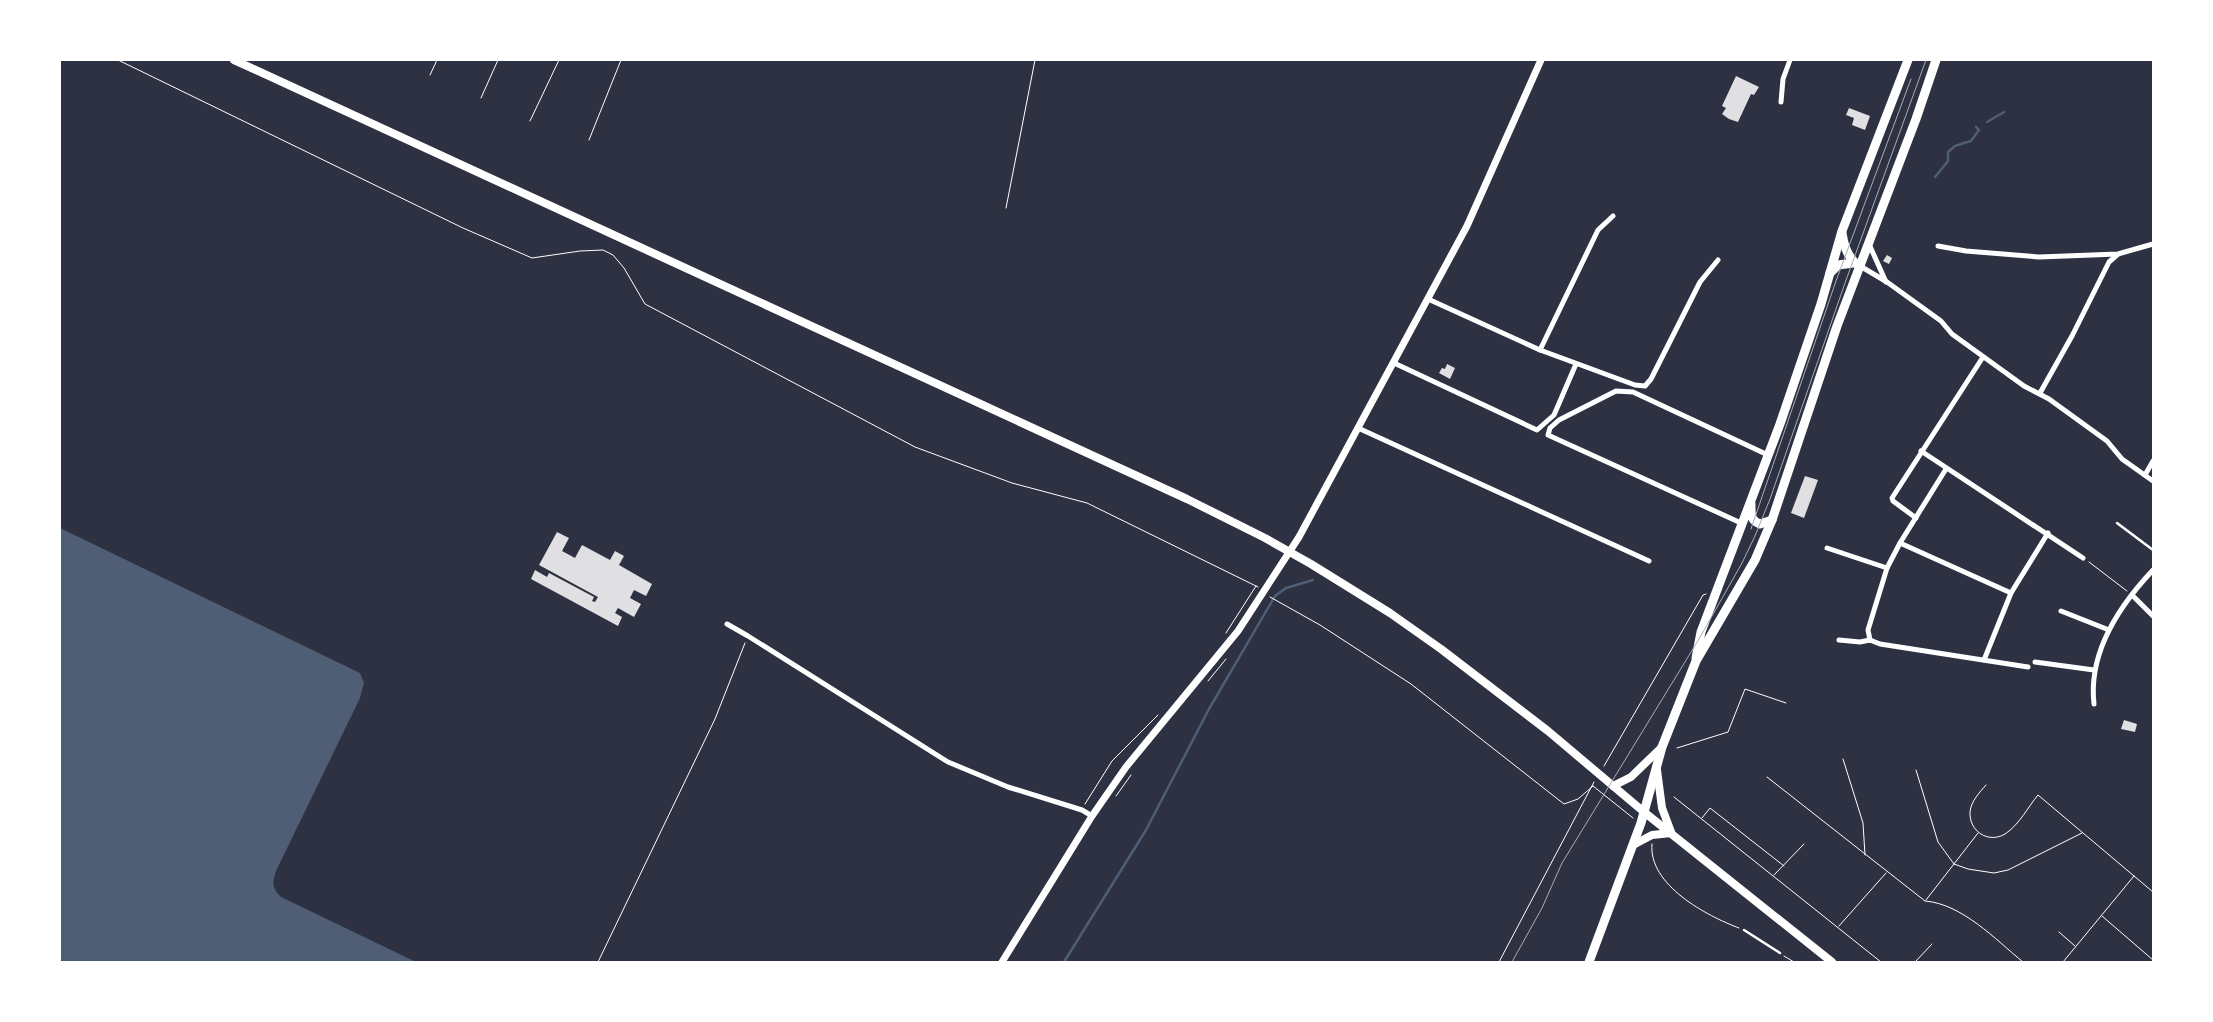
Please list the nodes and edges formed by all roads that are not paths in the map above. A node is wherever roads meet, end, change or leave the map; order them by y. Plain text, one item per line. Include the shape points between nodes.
1 (234, 60) edge
2 (1541, 60) edge
3 (1790, 60) edge
4 (1908, 60) edge
5 (1936, 60) edge
6 (1780, 102) dead end
7 (1613, 216) dead end
8 (1842, 231) junction
9 (1869, 243) junction
10 (2153, 244) edge
11 (1938, 246) dead end
12 (2118, 254) junction
13 (1718, 260) dead end
14 (1856, 265) junction
15 (1830, 273) junction
16 (1887, 282) junction
17 (1428, 300) junction
18 (1540, 350) junction
19 (1983, 357) junction
20 (1394, 363) junction
21 (1576, 364) junction
22 (2040, 393) junction
23 (1358, 428) junction
24 (1921, 451) junction
25 (1768, 455) junction
26 (2153, 462) edge
27 (1946, 469) junction
28 (2145, 475) junction
29 (2153, 481) edge
30 (1751, 496) junction
31 (1916, 518) junction
32 (1772, 520) junction
33 (1741, 523) junction
34 (2117, 523) dead end
35 (2048, 533) junction
36 (1900, 543) junction
37 (1827, 548) dead end
38 (2153, 550) edge
39 (1289, 552) junction
40 (2083, 558) road end
41 (1649, 561) dead end
42 (1887, 568) junction
43 (2153, 570) edge
44 (2011, 594) junction
45 (2132, 595) junction
46 (2061, 610) dead end
47 (2153, 616) edge
48 (727, 624) dead end
49 (2109, 630) junction
50 (1839, 640) dead end
51 (1870, 640) junction
52 (1984, 660) junction
53 (1696, 661) junction
54 (2035, 662) dead end
55 (2028, 668) dead end
56 (2094, 670) junction
57 (2094, 704) dead end
58 (1662, 747) junction
59 (1656, 767) junction
60 (1613, 786) junction
61 (1644, 812) junction
62 (1092, 816) junction
63 (1671, 833) junction
64 (1633, 845) junction
65 (1744, 930) road end
66 (1780, 953) road end
67 (1002, 962) edge
68 (1589, 962) edge
69 (1832, 962) edge

1 - 39 main road via 1187,499
2 - 17 street via 1467,226
3 - 6 street
4 - 8 main road
5 - 9 main road
7 - 18 street via 1598,230
8 - 14 main road via 1846,249
8 - 15 main road
9 - 14 main road
9 - 16 street
10 - 12 street
11 - 12 street via 2039,257
12 - 22 street via 2108,262
13 - 21 street via 1700,282 1651,379 1644,386
14 - 15 main road via 1840,264
14 - 16 street
14 - 32 main road
15 - 25 main road
16 - 19 street via 1941,321 1952,334
17 - 18 street
17 - 20 street
18 - 21 street
19 - 22 street via 2024,386
19 - 24 street
20 - 21 street via 1537,430 1554,415
20 - 23 street
22 - 28 street via 2107,441 2122,459
23 - 39 street
23 - 41 street
24 - 27 street
24 - 31 street via 1892,498
25 - 30 main road
25 - 33 street via 1633,392 1616,391 1558,420 1550,428 1548,435
26 - 28 street
27 - 31 street
27 - 35 street
28 - 29 street
30 - 32 main road via 1751,517 1754,521 1760,524
30 - 33 main road
31 - 36 street
32 - 53 main road via 1755,560
33 - 53 main road via 1700,632
34 - 38 lane
35 - 40 street
35 - 44 street
36 - 42 street
36 - 44 street
37 - 42 street
39 - 60 main road via 1390,613 1434,644 1548,731
39 - 62 street via 1238,631 1126,767
42 - 51 street via 1868,630
43 - 45 street
44 - 52 street
45 - 47 street
45 - 49 street
46 - 49 street
48 - 62 street via 948,762
49 - 56 street
50 - 51 street
51 - 52 street
52 - 55 street
53 - 58 main road
54 - 56 street
56 - 57 street
58 - 59 main road
58 - 60 main road via 1631,777
59 - 61 main road
59 - 63 main road via 1662,808
60 - 61 main road
61 - 63 main road
61 - 64 main road
62 - 67 street
63 - 64 main road via 1652,835
63 - 69 main road
64 - 68 main road
65 - 66 lane

